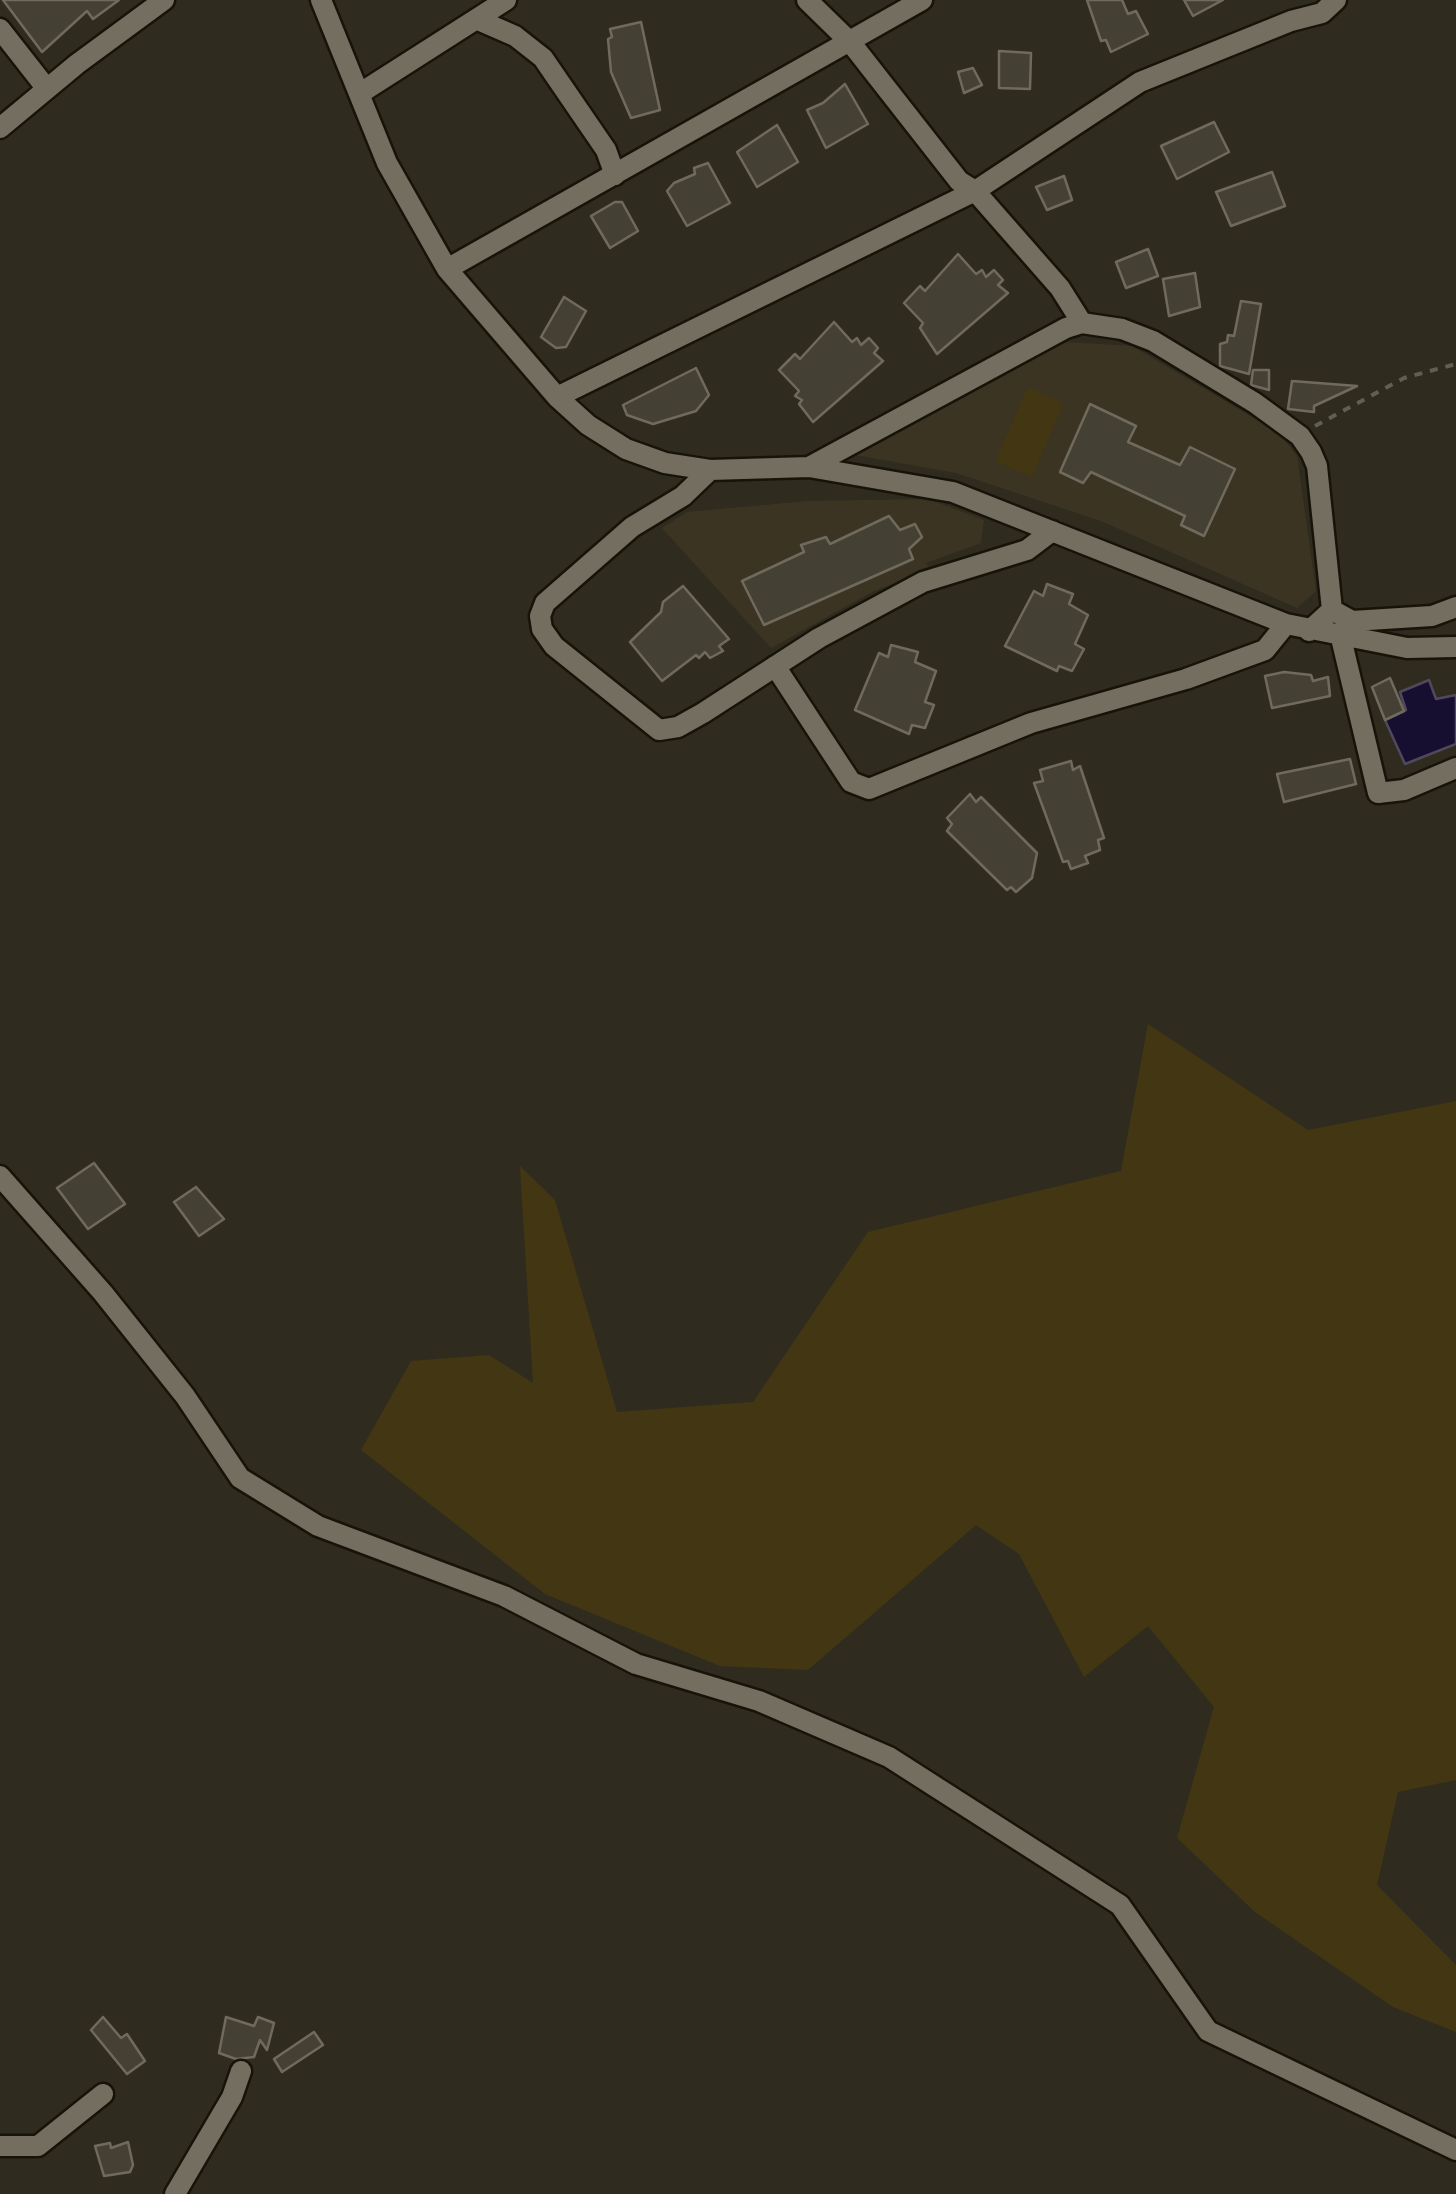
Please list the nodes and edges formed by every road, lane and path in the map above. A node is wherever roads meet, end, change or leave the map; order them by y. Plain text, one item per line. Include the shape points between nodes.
1 (164, 0) edge
2 (321, 0) edge
3 (506, 0) edge
4 (806, 0) edge
5 (922, 0) edge
6 (1336, 0) edge
7 (476, 19) junction
8 (0, 29) edge
9 (851, 42) junction
10 (47, 88) junction
11 (362, 92) junction
12 (0, 128) edge
13 (616, 175) junction
14 (975, 191) junction
15 (447, 270) junction
16 (1082, 322) junction
17 (1456, 364) edge
18 (557, 397) junction
19 (1300, 436) junction
20 (808, 467) junction
21 (710, 470) junction
22 (1052, 531) junction
23 (1456, 608) edge
24 (1332, 610) junction
25 (1286, 624) junction
26 (1309, 631) junction
27 (1341, 638) junction
28 (1456, 647) edge
29 (775, 666) junction
30 (1456, 768) edge
31 (0, 1176) edge
32 (242, 2071) dead end
33 (104, 2094) dead end
34 (0, 2146) edge
35 (1456, 2150) edge
36 (175, 2194) edge

1 - 10 street
2 - 11 street
3 - 7 street
4 - 9 street
5 - 9 street
6 - 14 street via 1322,14 1140,82
7 - 11 street
7 - 13 street via 544,58
8 - 10 street
9 - 13 street
9 - 14 street via 959,181
10 - 12 street
11 - 15 street via 387,163
13 - 15 street
14 - 16 street
14 - 18 street
15 - 18 street
16 - 19 street via 1153,341
16 - 20 street
17 - 19 path via 1404,378
18 - 21 street via 626,448
19 - 24 street via 1317,466
20 - 21 street
20 - 22 street via 953,492
21 - 29 street via 545,604 542,630 660,730 678,727
22 - 25 street
22 - 29 street via 1027,550 923,582
23 - 24 street via 1352,621
24 - 26 street
25 - 26 street
25 - 29 street via 1265,650 1186,680 1031,723 869,789 851,782
26 - 27 street
27 - 28 street
27 - 30 street via 1378,793 1404,790
31 - 35 street via 107,1290 240,1478 318,1526 504,1596 636,1664 759,1701 889,1757 1120,1905 1208,2031
32 - 36 street
33 - 34 street via 38,2146

